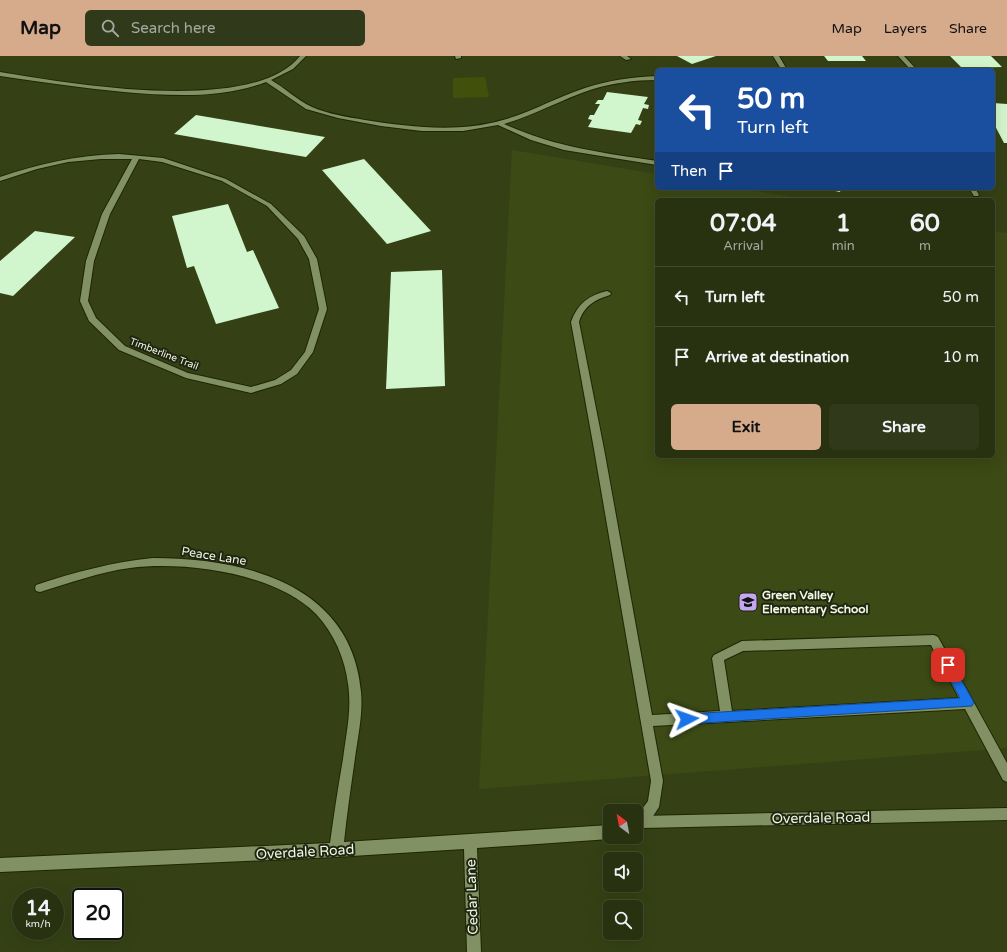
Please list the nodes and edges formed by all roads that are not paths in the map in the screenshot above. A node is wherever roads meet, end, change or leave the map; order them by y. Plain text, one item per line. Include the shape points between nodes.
1 (303, 56) edge
2 (776, 56) edge
3 (901, 56) edge
4 (782, 68) dead end
5 (912, 68) edge
6 (0, 74) edge
7 (655, 78) edge
8 (267, 80) junction
9 (500, 124) junction
10 (138, 157) junction
11 (655, 163) edge
12 (0, 179) edge
13 (973, 190) edge
14 (976, 195) dead end
15 (608, 293) dead end
16 (40, 588) dead end
17 (968, 703) junction
18 (727, 716) junction
19 (646, 721) junction
20 (1007, 776) edge
21 (1007, 814) edge
22 (643, 818) edge
23 (643, 823) edge
24 (603, 833) edge
25 (470, 843) junction
26 (336, 850) junction
27 (0, 865) edge
28 (474, 952) edge

1 - 8 street via 289,70
2 - 4 street
3 - 5 street
6 - 8 street via 160,93 211,92 235,89
7 - 9 street via 634,78 592,86
8 - 9 street via 302,104 338,117 418,130 467,129
9 - 11 street via 554,145
10 - 10 street, Timberline Trail via 106,214 90,261 84,301 92,319 122,348 186,375 251,390 278,382 294,372 310,352 323,309 314,260 301,238 269,205 224,180 163,160
10 - 12 street, Timberline Trail via 99,156 70,159
13 - 14 street
15 - 19 street via 584,304 578,311 575,322
16 - 26 street, Peace Lane via 82,574 131,564 170,562 245,572 280,585 311,603 329,622 345,650 354,682 356,711
17 - 18 street
17 - 18 street via 934,640 742,646 718,658
17 - 20 street
18 - 19 street
19 - 22 street via 657,781 654,803
21 - 23 street, Overdale Road
24 - 25 street, Overdale Road
25 - 26 street, Overdale Road
25 - 28 street, Cedar Lane
26 - 27 street, Overdale Road

